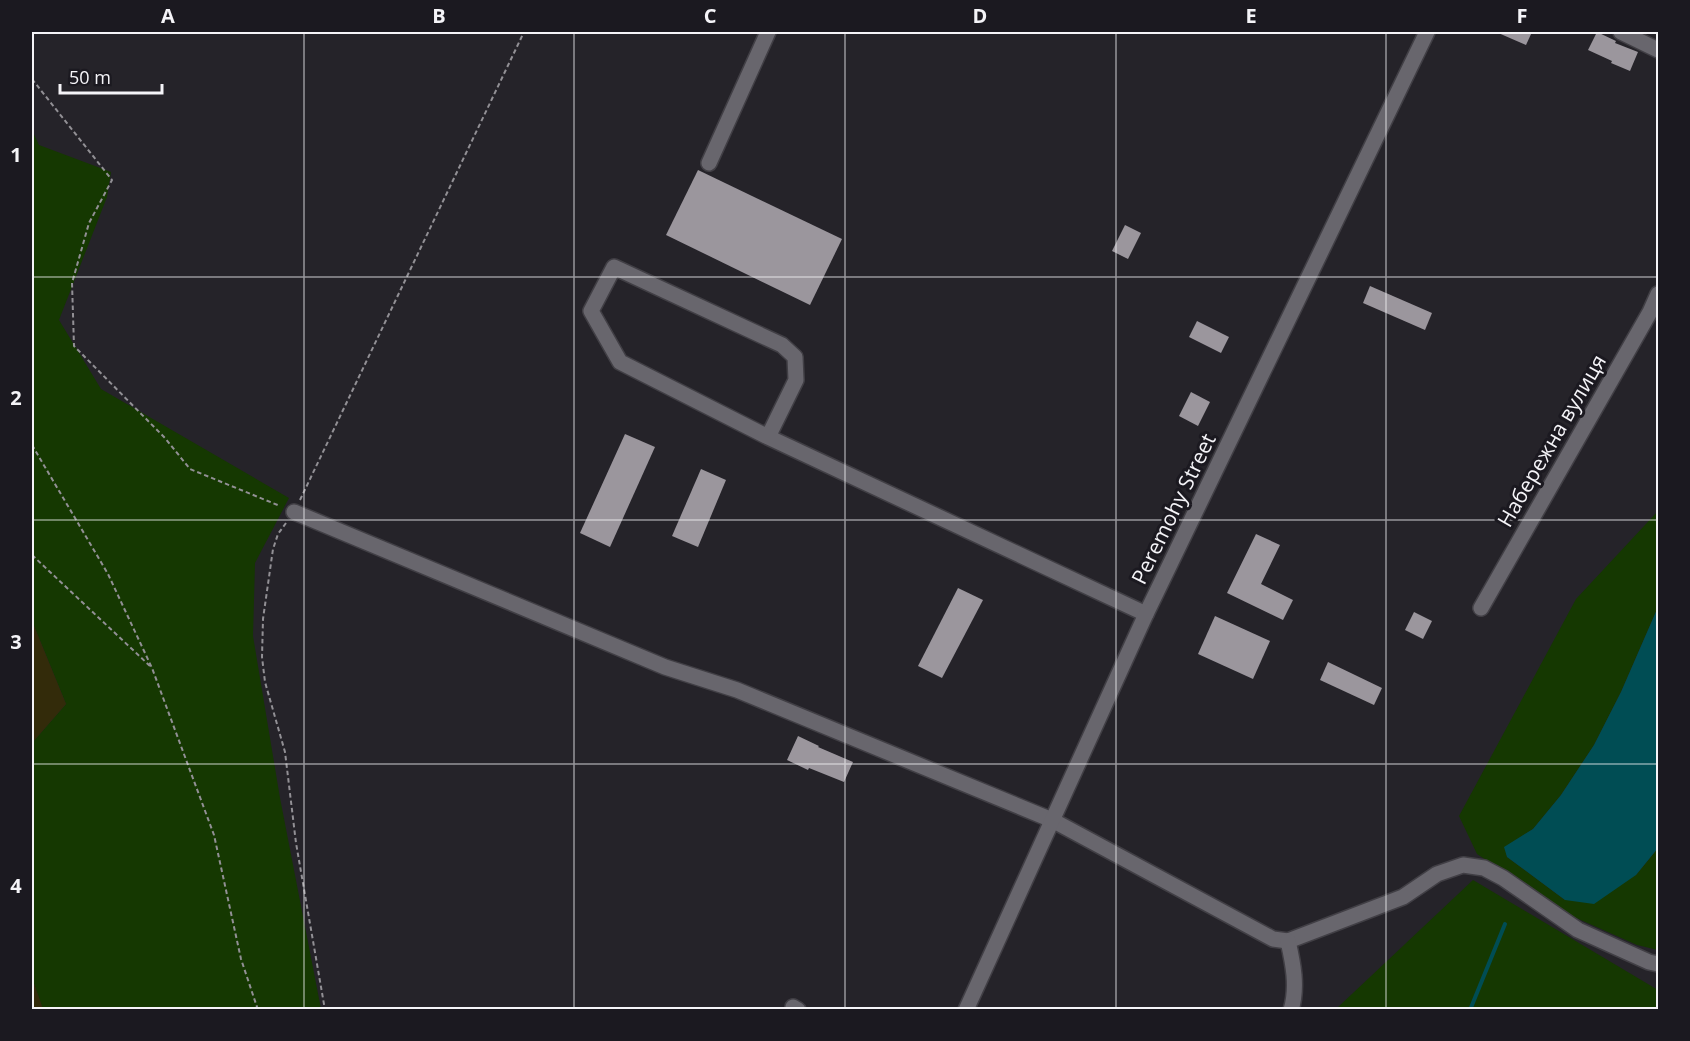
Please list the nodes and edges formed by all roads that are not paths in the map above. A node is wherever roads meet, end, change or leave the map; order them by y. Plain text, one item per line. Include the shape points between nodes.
1 (768, 32) edge
2 (1428, 32) edge
3 (1621, 32) edge
4 (1659, 50) edge
5 (709, 163) dead end
6 (1659, 294) edge
7 (768, 437) junction
8 (294, 512) road end
9 (1480, 608) dead end
10 (1146, 614) junction
11 (1052, 820) junction
12 (1287, 941) junction
13 (1659, 964) edge
14 (966, 1010) edge
15 (1291, 1010) edge

1 - 5 street
2 - 10 street, Peremohy Street
3 - 4 street
6 - 9 street, Набережна вулиця
7 - 7 street via 620,362 591,311 614,267 782,345 795,357 796,380
7 - 10 street
8 - 11 street via 665,667 737,690
10 - 11 street, Peremohy Street
11 - 12 street via 1273,939
11 - 14 street, Peremohy Street
12 - 13 street via 1403,897 1437,874 1462,866 1484,868 1578,930
12 - 15 street via 1293,963

